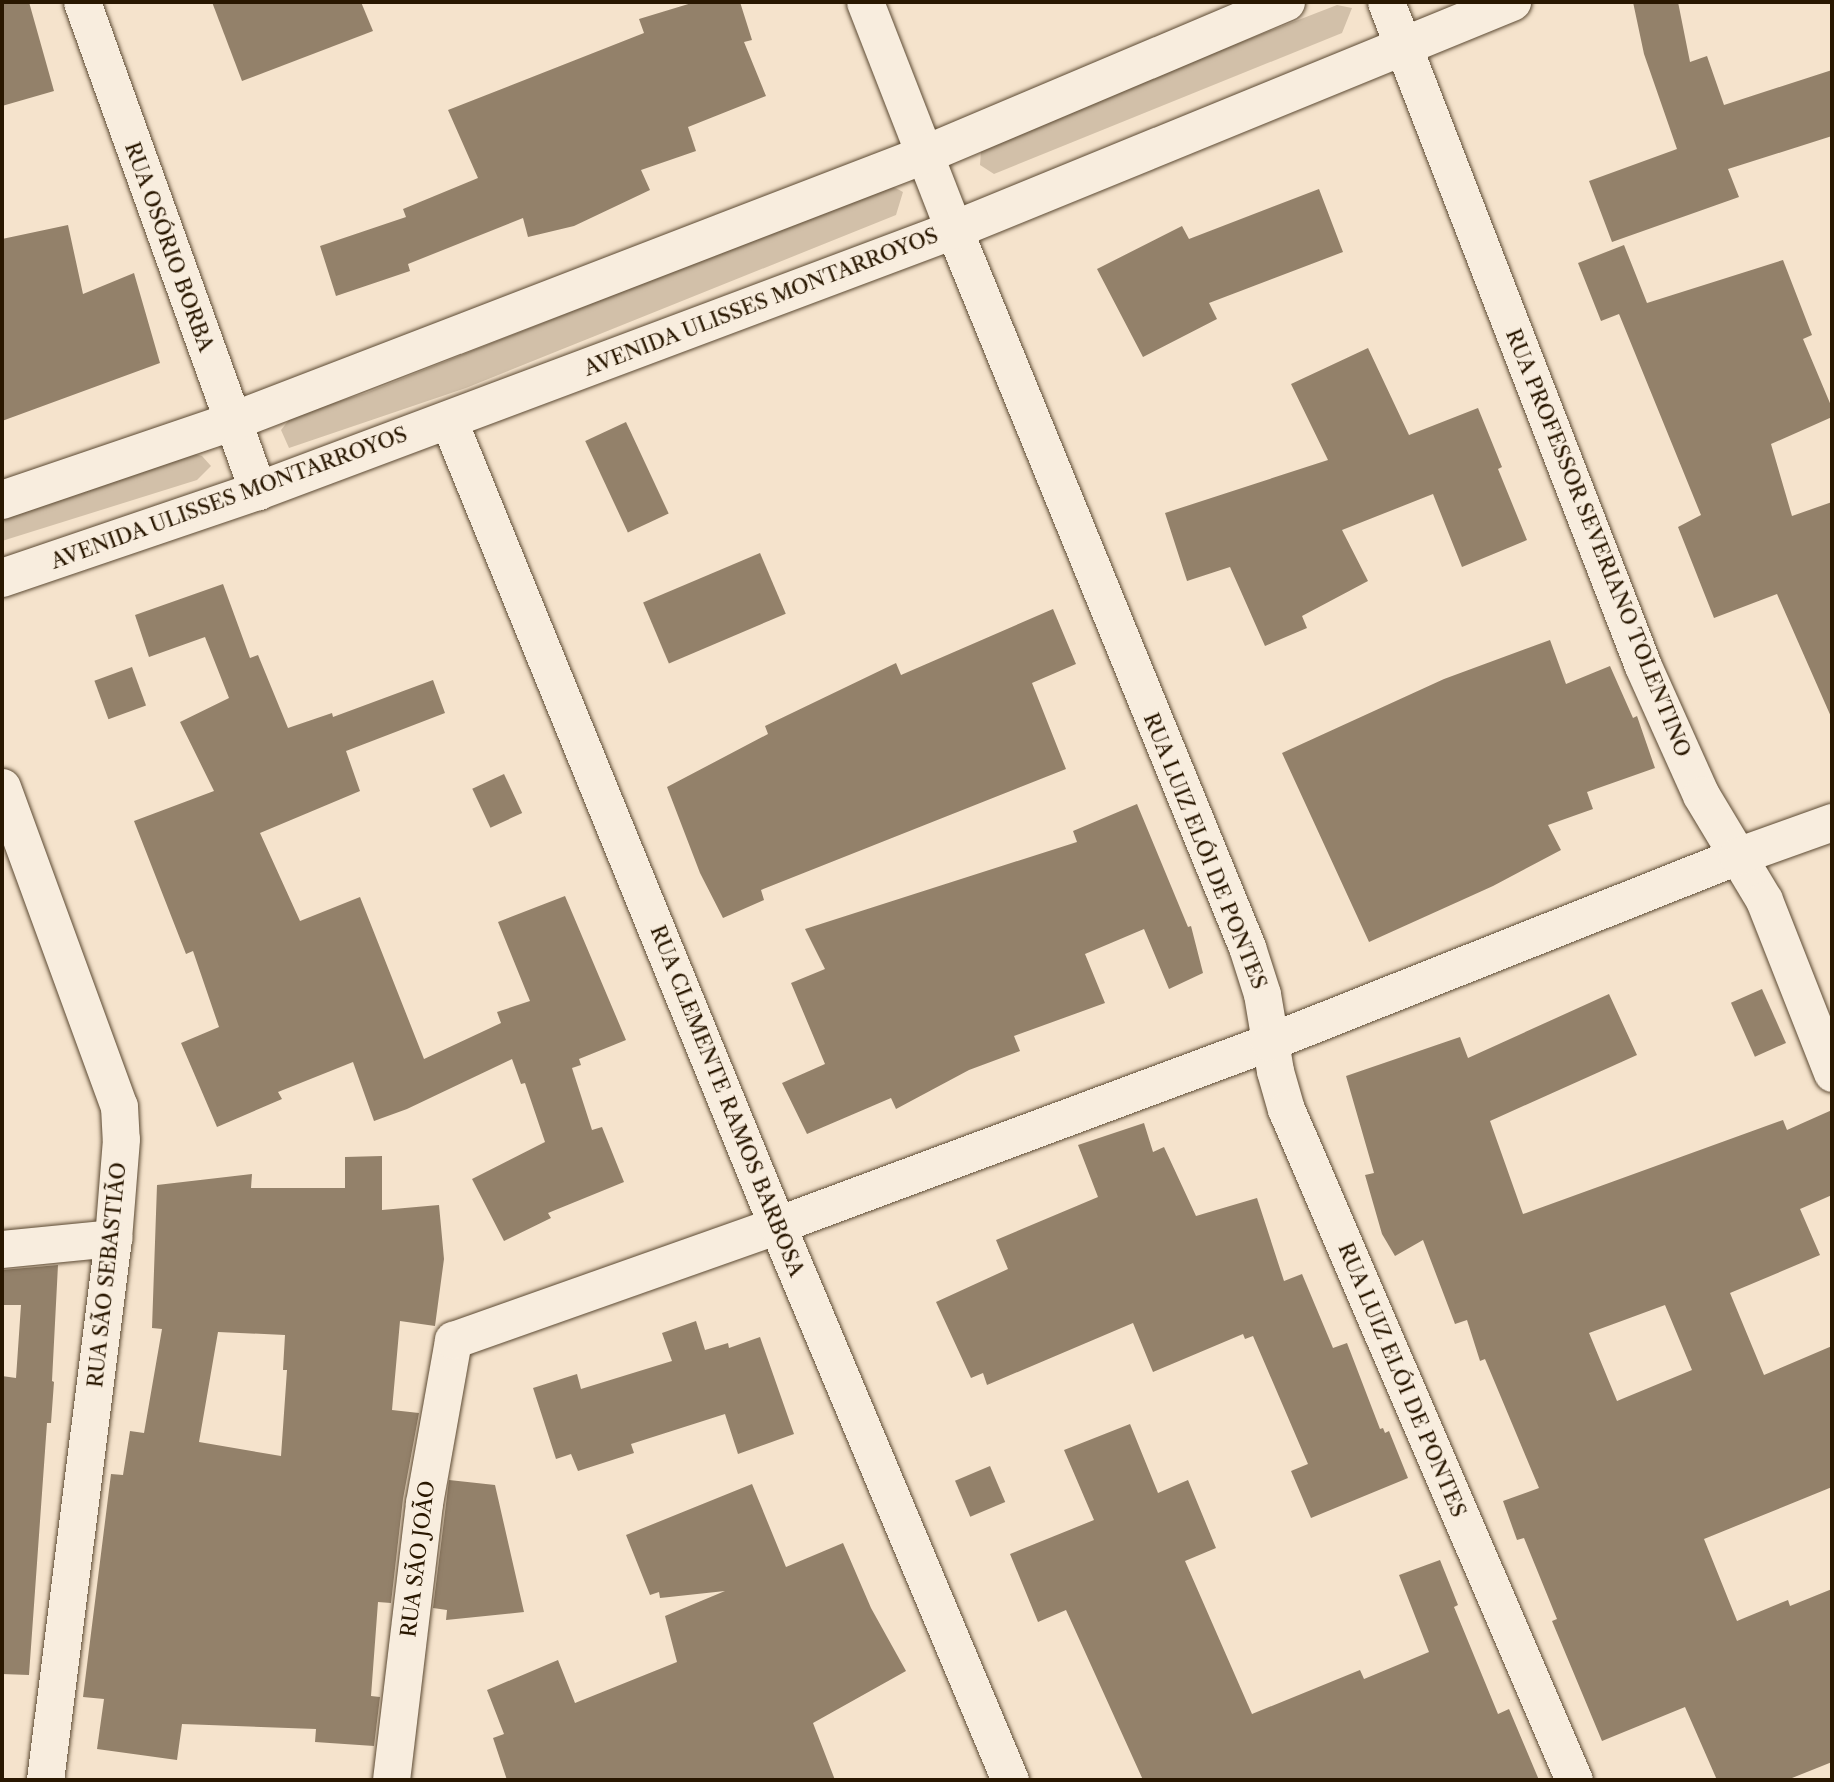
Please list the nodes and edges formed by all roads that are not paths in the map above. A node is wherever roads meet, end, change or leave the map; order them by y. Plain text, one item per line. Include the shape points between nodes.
1 (82, 2) edge
2 (865, 2) edge
3 (1286, 2) edge
4 (1386, 2) edge
5 (1511, 2) edge
6 (1403, 46) junction
7 (924, 155) junction
8 (954, 230) junction
9 (448, 419) junction
10 (231, 422) junction
11 (258, 491) junction
12 (2, 500) edge
13 (2, 578) edge
14 (2, 787) edge
15 (1832, 822) edge
16 (1737, 856) junction
17 (1269, 1042) junction
18 (1832, 1073) edge
19 (777, 1225) junction
20 (113, 1238) junction
21 (2, 1249) edge
22 (396, 1773) edge
23 (45, 1780) edge
24 (1010, 1780) edge
25 (1574, 1780) edge

1 - 10 street, RUA OSÓRIO BORBA
2 - 7 street, RUA LUIZ ELÓI DE PONTES
3 - 7 main road
4 - 6 street, RUA PROFESSOR SEVERIANO TOLENTINO
5 - 6 main road, AVENIDA ULISSES MONTARROYOS
6 - 8 main road, AVENIDA ULISSES MONTARROYOS
6 - 16 street, RUA PROFESSOR SEVERIANO TOLENTINO via 1643,666 1701,795
7 - 8 street, RUA LUIZ ELÓI DE PONTES
7 - 10 main road
8 - 9 main road, AVENIDA ULISSES MONTARROYOS
8 - 17 street, RUA LUIZ ELÓI DE PONTES via 1247,947 1262,994
9 - 11 main road, AVENIDA ULISSES MONTARROYOS
9 - 19 street, RUA CLEMENTE RAMOS BARBOSA
10 - 11 street, RUA OSÓRIO BORBA
10 - 12 main road
11 - 13 main road, AVENIDA ULISSES MONTARROYOS
14 - 20 street, RUA SÃO SEBASTIÃO via 119,1106
15 - 16 street
16 - 17 street
16 - 18 street, RUA PROFESSOR SEVERIANO TOLENTINO via 1764,900
17 - 19 street
17 - 25 street, RUA LUIZ ELÓI DE PONTES via 1290,1119
19 - 22 street, RUA SÃO JOÃO via 453,1340 424,1503
19 - 24 street, RUA CLEMENTE RAMOS BARBOSA
20 - 21 street
20 - 23 street, RUA SÃO SEBASTIÃO

